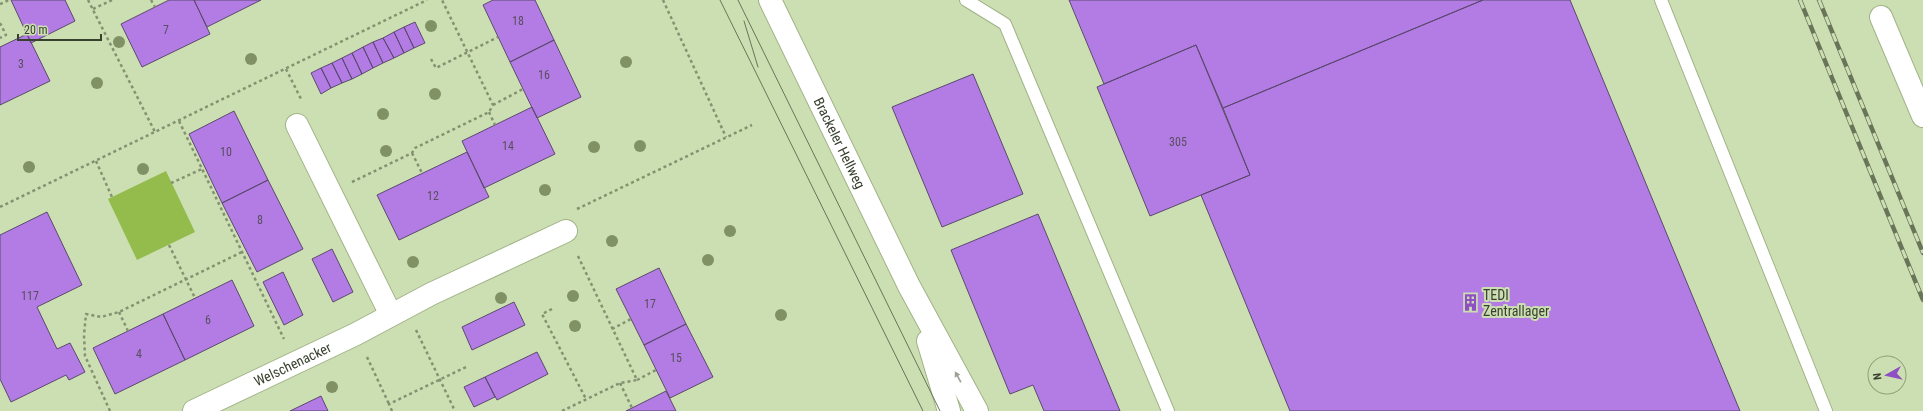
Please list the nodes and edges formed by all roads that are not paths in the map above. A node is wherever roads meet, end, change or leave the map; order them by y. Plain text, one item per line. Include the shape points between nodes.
1 (770, 0) edge
2 (966, 0) edge
3 (1661, 0) edge
4 (1881, 18) dead end
5 (1923, 116) edge
6 (297, 125) dead end
7 (566, 230) road end
8 (909, 286) junction
9 (397, 311) junction
10 (194, 411) edge
11 (949, 411) edge
12 (977, 411) edge
13 (1168, 411) edge
14 (1826, 411) edge

1 - 8 street, Brackeler Hellweg
2 - 13 lane via 1006,24
3 - 14 lane
4 - 5 street
6 - 9 street
7 - 9 street, Welschenacker
8 - 11 street, Brackeler Hellweg
12 -> 8 street, Brackeler Hellweg
9 - 10 street, Welschenacker via 356,334

